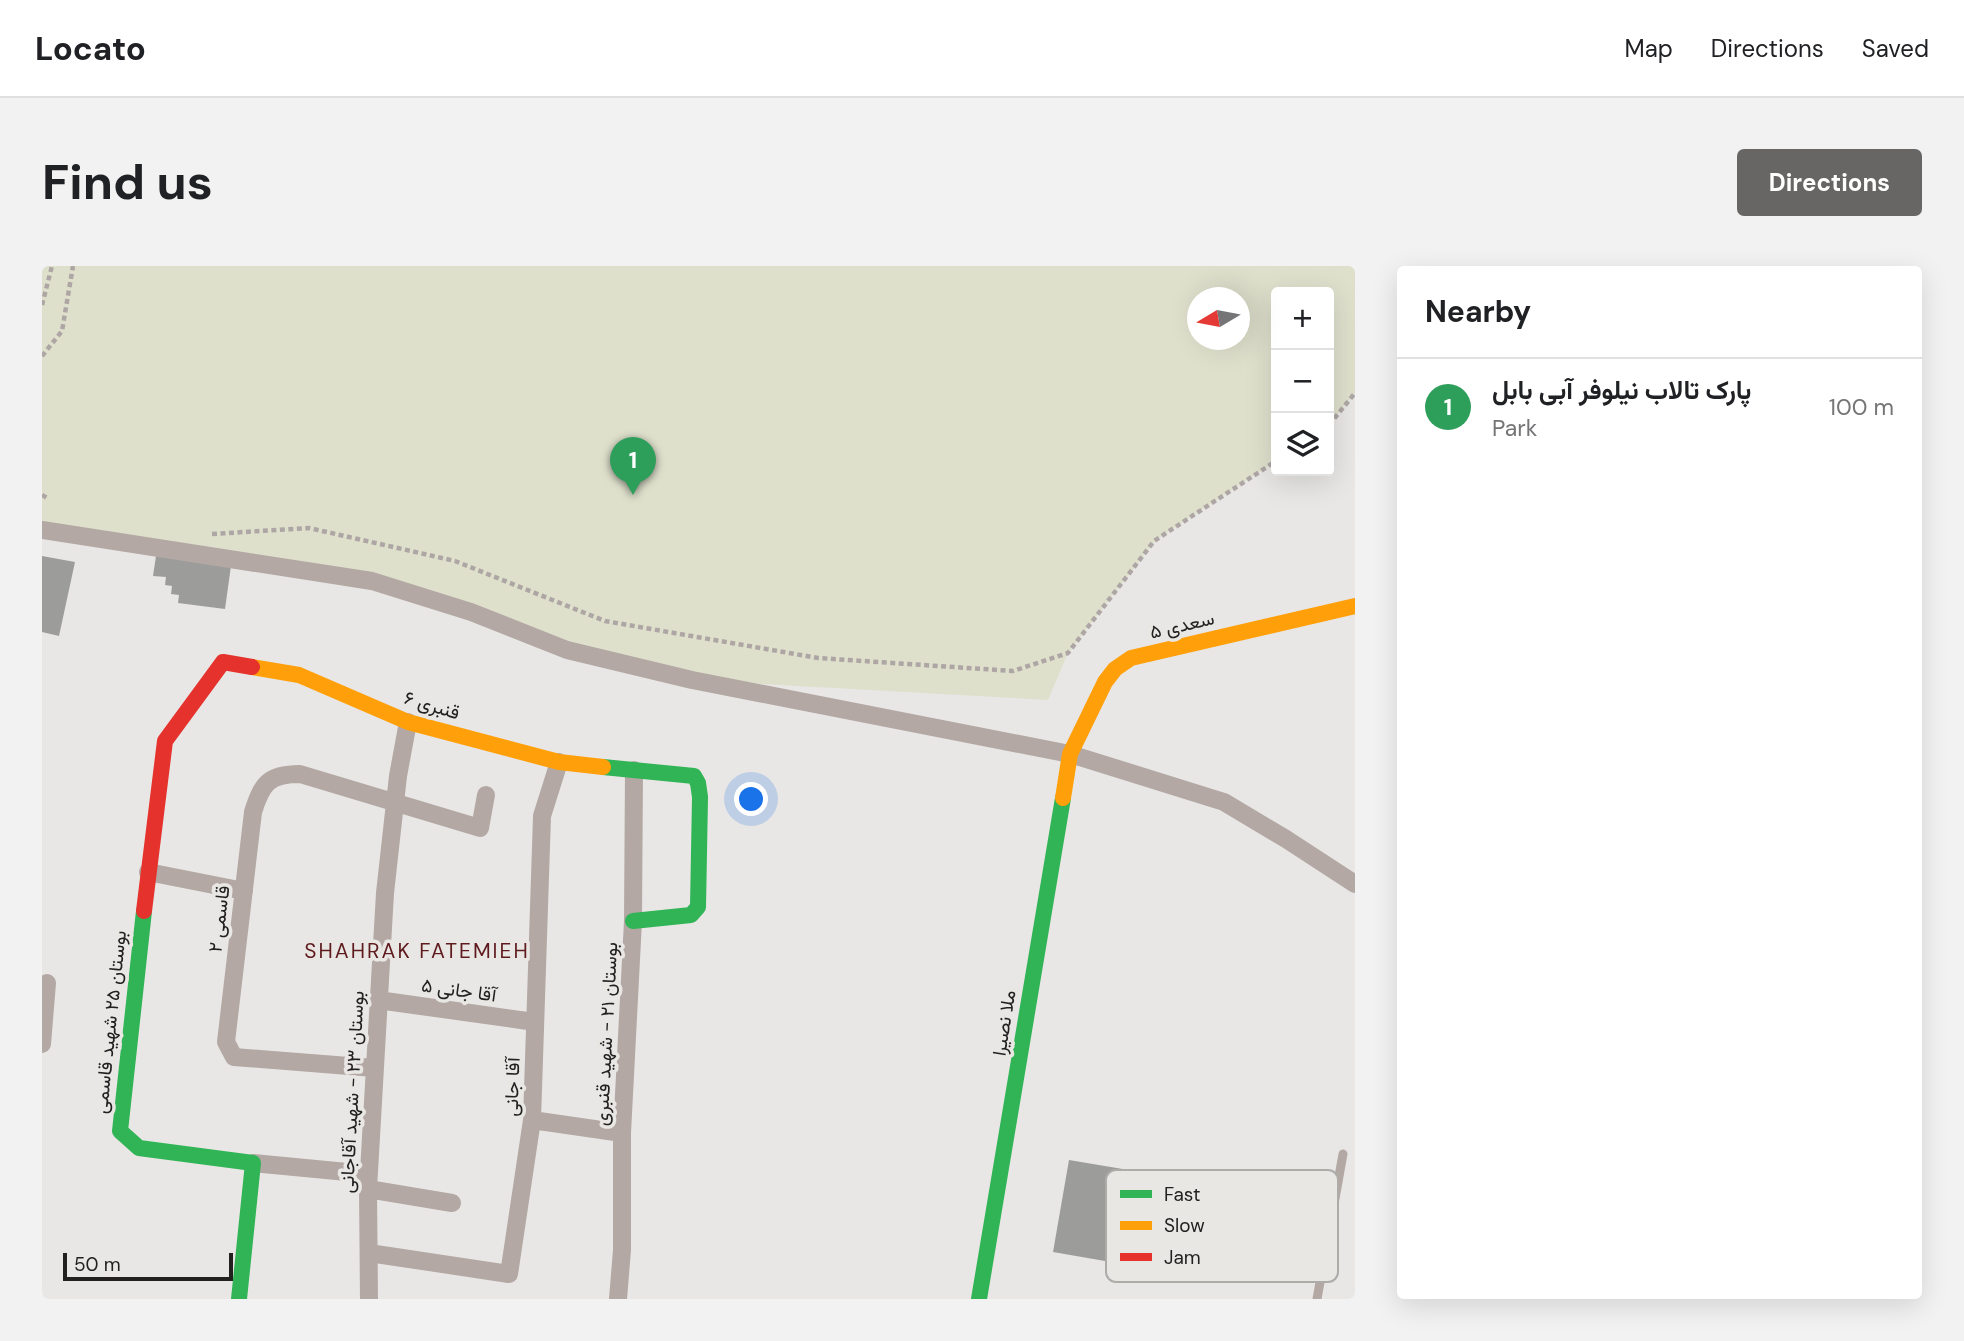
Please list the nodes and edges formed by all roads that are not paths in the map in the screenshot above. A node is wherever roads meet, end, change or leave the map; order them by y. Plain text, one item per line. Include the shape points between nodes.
1 (42, 530) edge
2 (1355, 606) edge
3 (223, 662) joint
4 (408, 722) junction
5 (1070, 754) junction
6 (559, 762) junction
7 (634, 770) junction
8 (486, 795) dead end
9 (395, 804) junction
10 (148, 872) junction
11 (1355, 884) edge
12 (243, 891) junction
13 (633, 921) junction
14 (47, 983) dead end
15 (378, 1000) junction
16 (535, 1022) junction
17 (42, 1044) edge
18 (374, 1068) junction
19 (533, 1120) junction
20 (622, 1133) junction
21 (1343, 1154) dead end
22 (253, 1163) junction
23 (368, 1181) junction
24 (1338, 1182) edge
25 (452, 1203) dead end
26 (369, 1253) junction
27 (239, 1299) edge
28 (369, 1299) edge
29 (618, 1299) edge
30 (979, 1299) edge

1 - 5 street via 370,581 471,612 567,650 692,680
2 - 5 street, سعدی ۵ via 1131,658 1105,682
3 - 4 street, قنبری ۶ via 299,675
3 - 10 street, بوستان ۲۵ شهید قاسمی via 165,741
4 - 6 street, قنبری ۶
4 - 9 street, بوستان ۲۳ - شهید آقاجانی
5 - 11 street via 1224,802
5 - 30 street, ملا نصیرا
6 - 7 street, قنبری ۶
6 - 16 street, آقا جانی via 541,816
7 - 13 street, بوستان ۲۱ - شهید قنبری
7 - 13 street, قنبری ۶ via 694,776 700,797 698,907 691,915
8 - 9 street via 480,828
9 - 12 street, قاسمی ۲ via 300,774 280,774 261,788 253,812
9 - 15 street, بوستان ۲۳ - شهید آقاجانی
10 - 12 street
10 - 22 street, بوستان ۲۵ شهید قاسمی via 120,1131 139,1148
12 - 18 street, قاسمی ۲ via 226,1042 234,1057
13 - 20 street, بوستان ۲۱ - شهید قنبری
14 - 17 street
15 - 16 street, آقا جانی ۵
15 - 18 street, بوستان ۲۳ - شهید آقاجانی
16 - 19 street, آقا جانی
18 - 23 street, بوستان ۲۳ - شهید آقاجانی
19 - 20 street
19 - 26 street, آقا جانی via 509,1275
20 - 29 street, بوستان ۲۱ - شهید قنبری
21 - 24 lane
22 - 23 street
22 - 27 street
23 - 25 street
23 - 26 street, بوستان ۲۳ - شهید آقاجانی
26 - 28 street, بوستان ۲۳ - شهید آقاجانی

